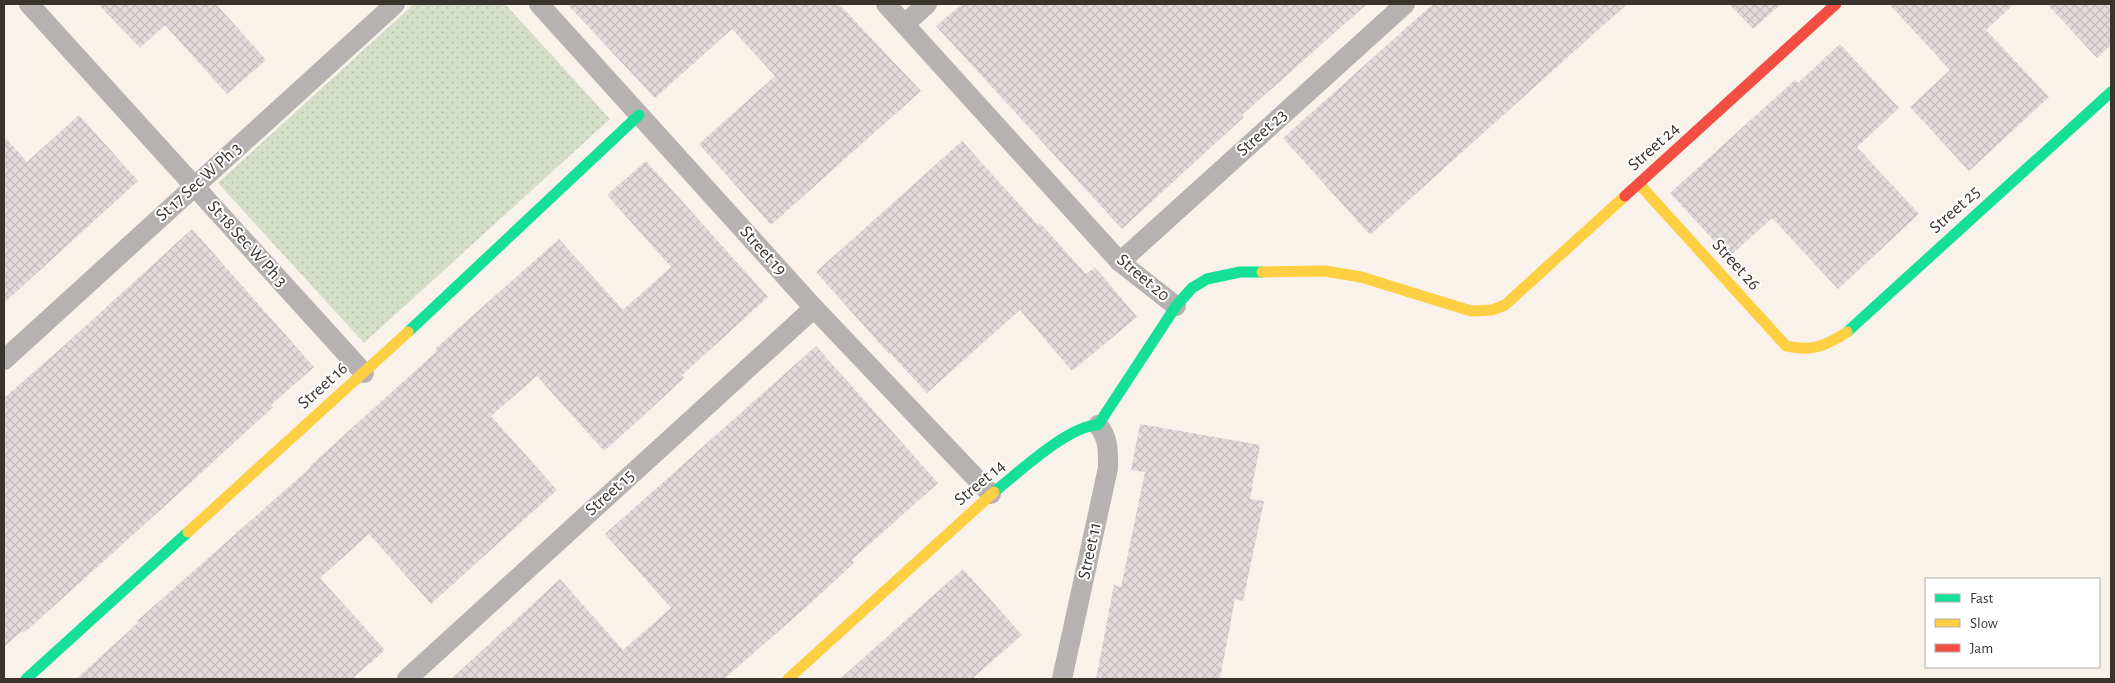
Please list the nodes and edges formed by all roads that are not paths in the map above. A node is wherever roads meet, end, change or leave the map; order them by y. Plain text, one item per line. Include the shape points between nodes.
1 (29, 4) edge
2 (395, 4) edge
3 (539, 4) edge
4 (886, 4) edge
5 (927, 4) edge
6 (1405, 4) edge
7 (1836, 4) edge
8 (905, 24) junction
9 (2111, 92) edge
10 (639, 115) junction
11 (1638, 184) junction
12 (195, 186) junction
13 (1120, 262) junction
14 (1176, 306) junction
15 (814, 308) junction
16 (1492, 310) joint
17 (1818, 348) joint
18 (4, 360) edge
19 (364, 373) junction
20 (1098, 425) junction
21 (992, 494) junction
22 (26, 679) edge
23 (407, 679) edge
24 (788, 679) edge
25 (1062, 679) edge

1 - 12 street, St 18 Sec W Ph 3
2 - 12 street, St 17 Sec W Ph 3
3 - 10 street, Street 19
4 - 8 street, Street 20
5 - 8 street
6 - 13 street, Street 23
7 - 11 street, Street 24
8 - 13 street, Street 20
9 - 17 street, Street 25 via 1847,332
10 - 15 street, Street 19
10 - 19 street, Street 16
11 - 16 street, Street 24 via 1505,306
11 - 17 street, Street 26 via 1786,346 1800,350
12 - 18 street, St 17 Sec W Ph 3
12 - 19 street, St 18 Sec W Ph 3
13 - 14 street, Street 20
14 - 16 street, Street 20 via 1192,288 1207,279 1240,272 1298,270 1361,277 1471,311
14 - 20 street
15 - 21 street, Street 19
15 - 23 street, Street 15
19 - 22 street, Street 16
20 - 21 street, Street 14 via 1078,429
20 - 25 street, Street 11 via 1108,444 1108,468
21 - 24 street, Street 14

